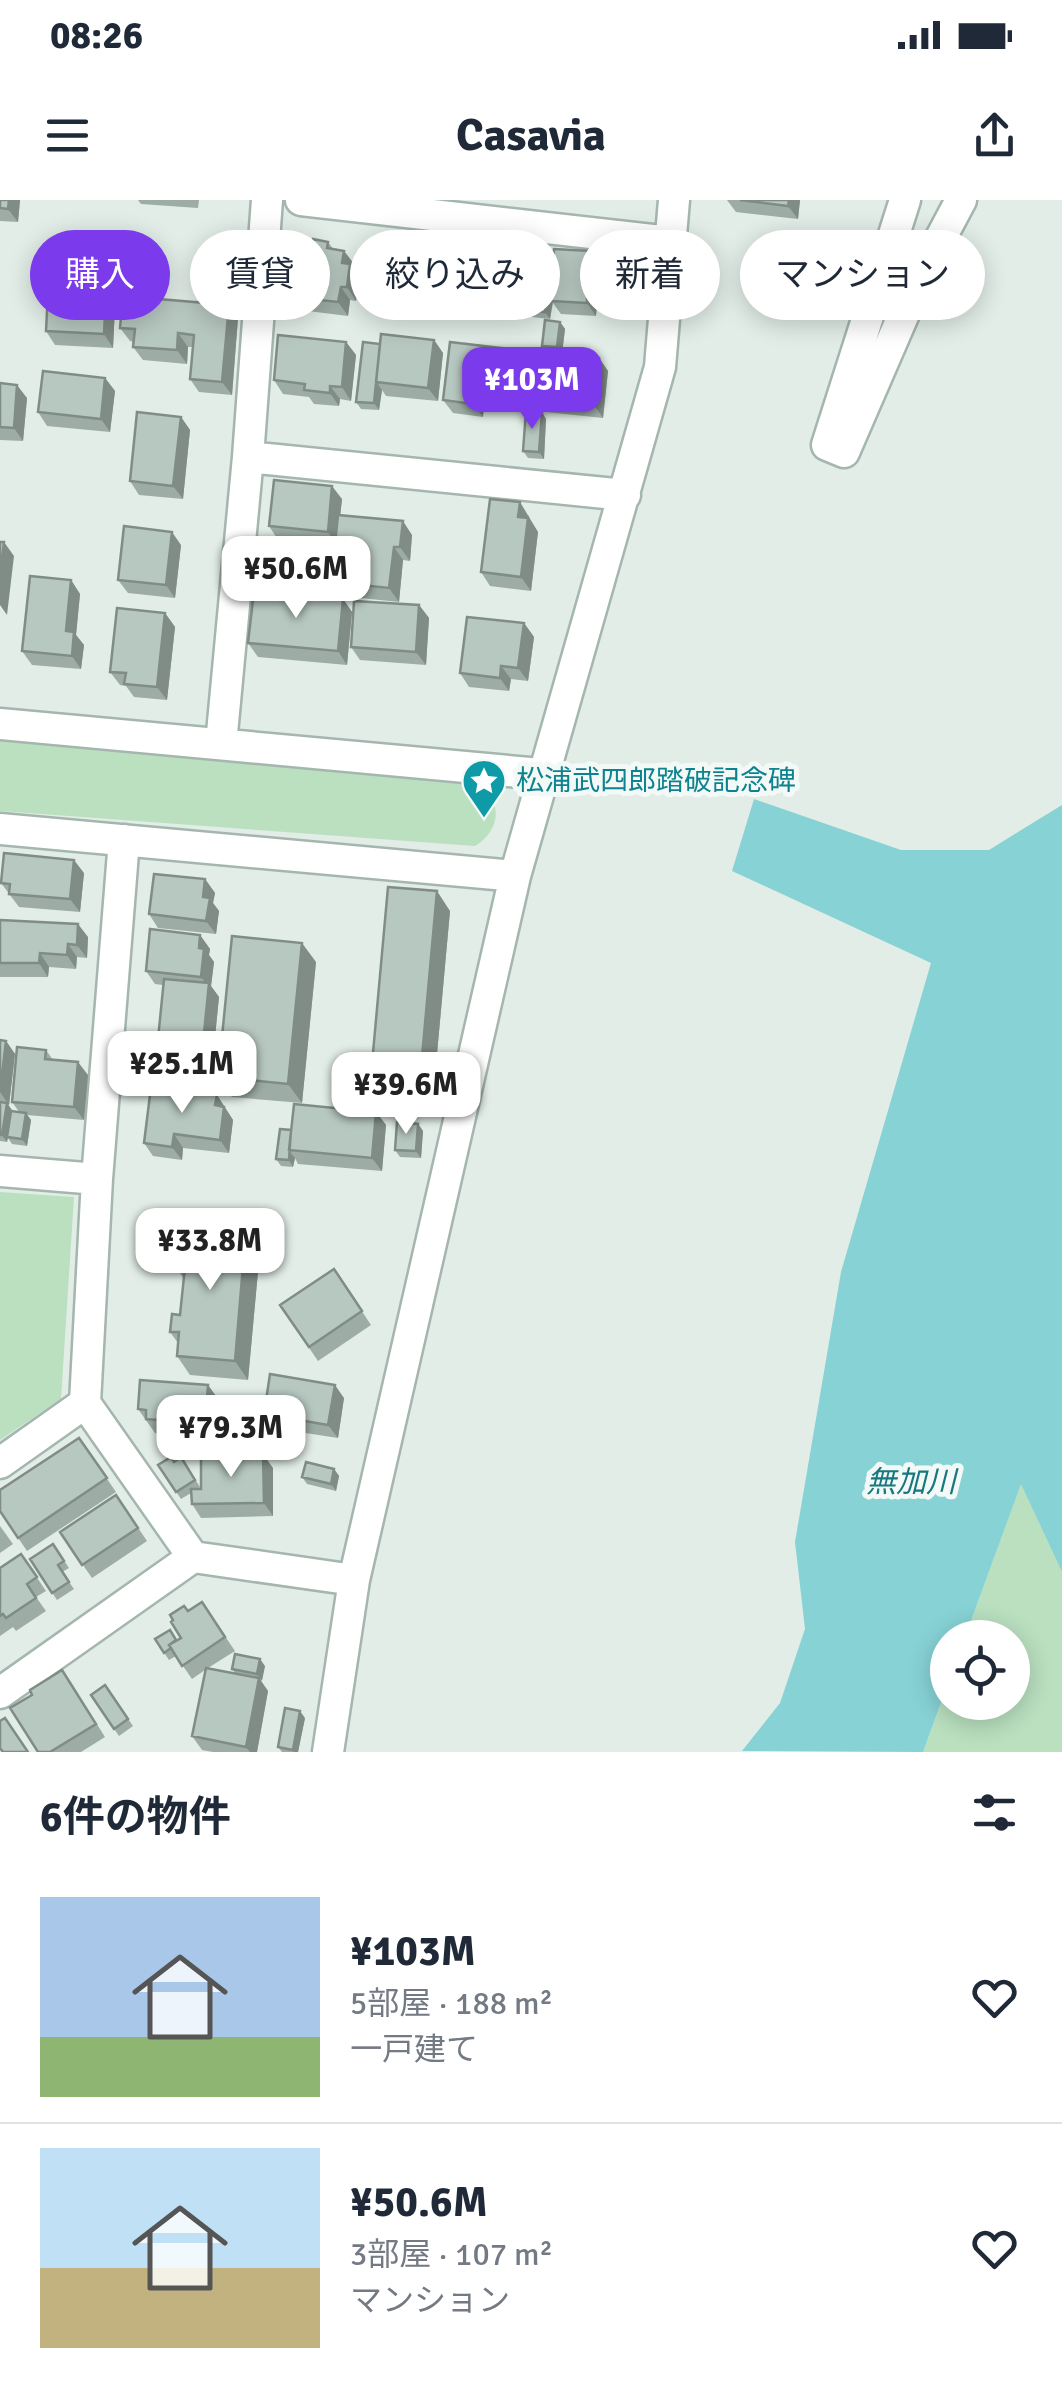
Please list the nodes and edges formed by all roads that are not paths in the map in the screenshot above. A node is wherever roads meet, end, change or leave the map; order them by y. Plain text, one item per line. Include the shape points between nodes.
1 (268, 200) edge
2 (301, 200) edge
3 (674, 200) edge
4 (906, 200) edge
5 (961, 200) edge
6 (671, 230) edge
7 (580, 232) edge
8 (664, 320) edge
9 (248, 457) junction
10 (625, 495) junction
11 (0, 724) edge
12 (221, 744) junction
13 (541, 774) junction
14 (0, 829) edge
15 (124, 840) junction
16 (515, 876) junction
17 (0, 1172) edge
18 (97, 1180) junction
19 (85, 1403) junction
20 (0, 1463) edge
21 (193, 1557) junction
22 (354, 1580) junction
23 (0, 1693) edge
24 (328, 1752) edge

1 - 9 street
2 - 7 street
3 - 6 street
4 - 5 street via 827,445 844,452
8 - 10 street via 660,368
9 - 10 street
9 - 12 street
10 - 13 street
11 - 12 street
12 - 13 street
13 - 16 street
14 - 15 street
15 - 16 street
15 - 18 street
16 - 22 street
17 - 18 street
18 - 19 street
19 - 20 street
19 - 21 street
21 - 22 street
21 - 23 street
22 - 24 street

